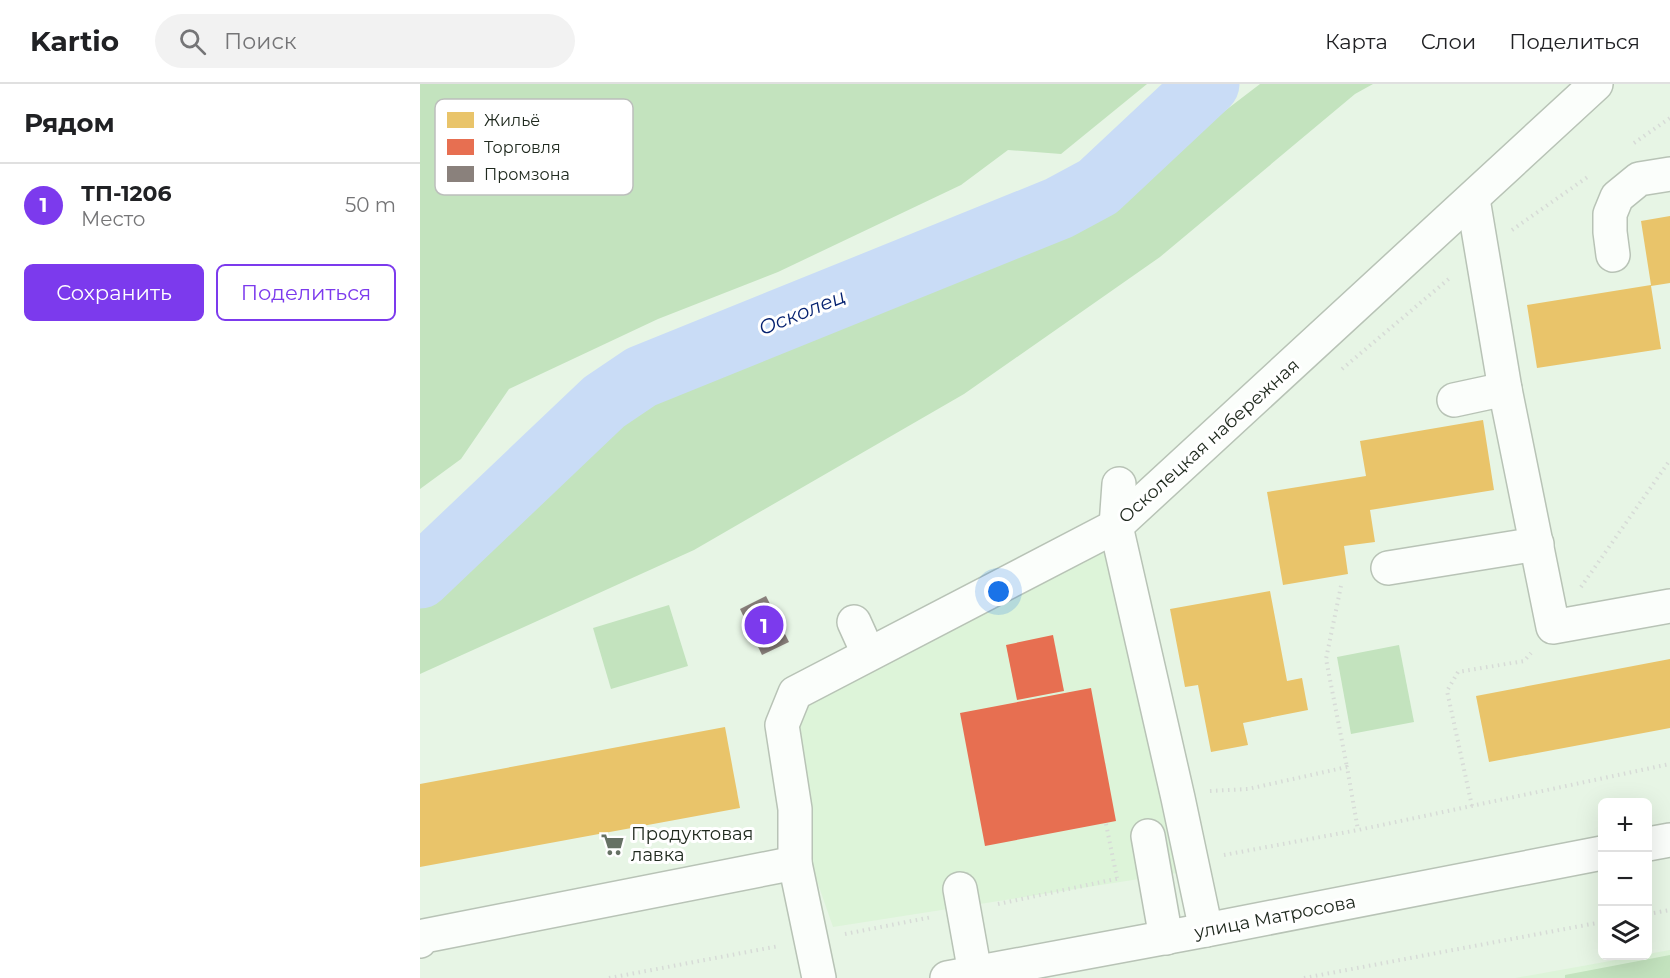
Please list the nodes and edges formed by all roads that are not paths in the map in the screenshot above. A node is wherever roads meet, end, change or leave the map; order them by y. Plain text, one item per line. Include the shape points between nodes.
1 (1596, 84) edge
2 (1670, 174) edge
3 (1473, 199) junction
4 (1614, 255) dead end
5 (1505, 389) junction
6 (1454, 400) dead end
7 (1119, 484) dead end
8 (1116, 526) junction
9 (1537, 544) junction
10 (1388, 568) dead end
11 (1670, 606) edge
12 (854, 622) dead end
13 (868, 653) junction
14 (1148, 836) dead end
15 (1670, 840) edge
16 (1652, 843) edge
17 (1598, 854) edge
18 (795, 863) junction
19 (962, 900) road end
20 (1206, 930) junction
21 (1166, 938) junction
22 (420, 941) edge
23 (961, 975) edge
24 (819, 978) edge

1 - 3 street, Осколецкая набережная
2 - 4 street via 1639,179 1617,197 1610,214
3 - 5 street
3 - 8 street, Осколецкая набережная
5 - 6 street
5 - 9 street
7 - 8 street
8 - 13 street, Осколецкая набережная
8 - 20 street
9 - 10 street
9 - 11 street via 1553,627
12 - 13 street
13 - 18 street, Осколецкая набережная via 795,693 782,725 795,809
14 - 21 street
15 - 16 street
17 - 20 street, улица Матросова
18 - 22 street via 424,936
18 - 24 street, Осколецкая набережная
19 - 23 street
20 - 21 street, улица Матросова
21 - 23 street, улица Матросова

